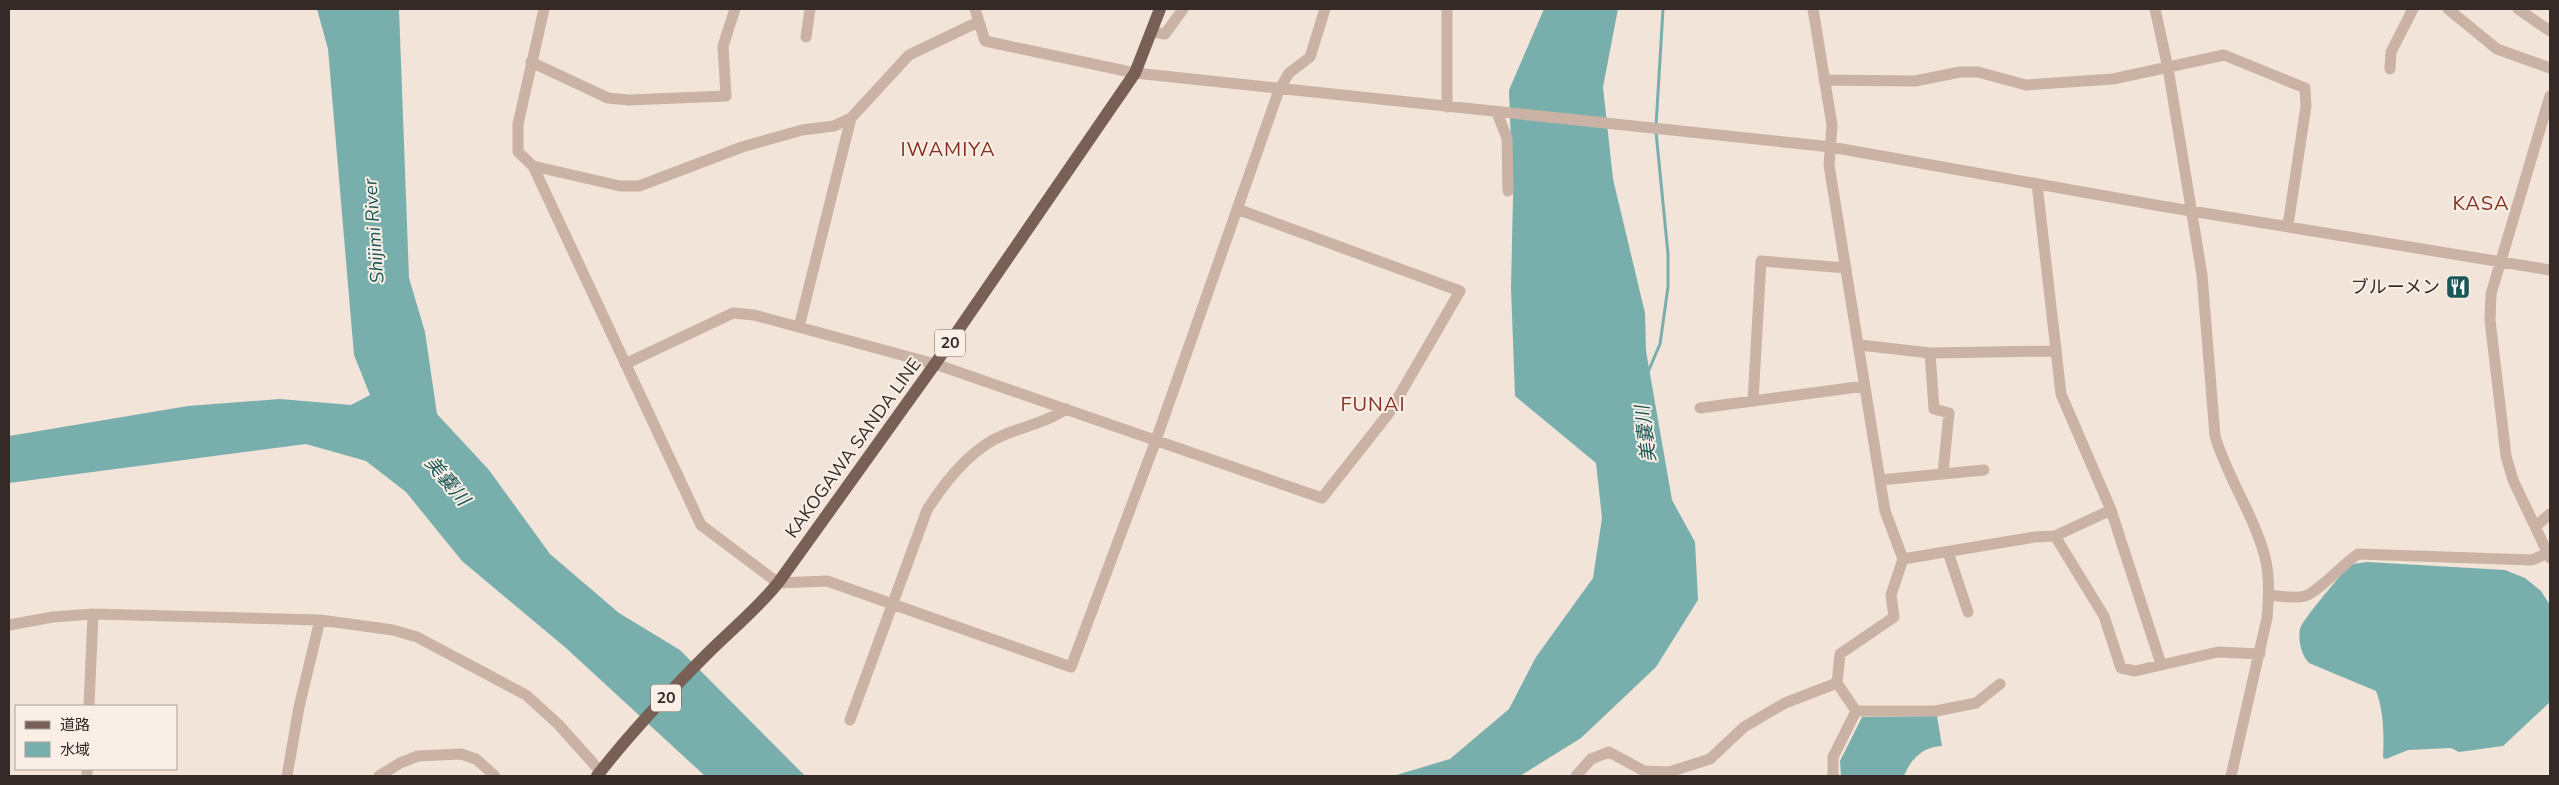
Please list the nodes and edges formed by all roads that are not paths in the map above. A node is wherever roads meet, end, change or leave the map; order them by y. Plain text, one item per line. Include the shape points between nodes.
1 (544, 9) edge
2 (735, 9) edge
3 (810, 9) edge
4 (975, 9) edge
5 (1160, 9) edge
6 (1183, 9) edge
7 (1325, 9) edge
8 (1447, 9) edge
9 (1813, 9) edge
10 (2155, 9) edge
11 (2413, 9) edge
12 (2448, 9) edge
13 (2518, 9) edge
14 (978, 22) junction
15 (2550, 31) edge
16 (1152, 32) junction
17 (806, 37) dead end
18 (531, 62) junction
19 (2168, 68) junction
20 (2550, 68) edge
21 (2390, 70) dead end
22 (1135, 73) junction
23 (1824, 80) junction
24 (1279, 90) junction
25 (2550, 96) edge
26 (1447, 107) junction
27 (1497, 113) junction
28 (851, 118) junction
29 (1831, 147) junction
30 (534, 166) junction
31 (2037, 184) junction
32 (1508, 191) dead end
33 (1237, 209) junction
34 (2192, 210) junction
35 (2288, 225) junction
36 (2501, 261) junction
37 (1846, 268) junction
38 (2550, 270) edge
39 (799, 327) junction
40 (1860, 345) junction
41 (2054, 351) junction
42 (1930, 353) junction
43 (625, 364) junction
44 (936, 364) junction
45 (1865, 386) junction
46 (1753, 401) junction
47 (1700, 408) dead end
48 (1066, 409) junction
49 (1156, 440) junction
50 (1984, 470) dead end
51 (1943, 473) junction
52 (1880, 480) junction
53 (2111, 510) junction
54 (2550, 514) edge
55 (2536, 526) junction
56 (2055, 536) junction
57 (1948, 552) junction
58 (2549, 555) edge
59 (1903, 559) junction
60 (778, 583) junction
61 (2269, 596) junction
62 (891, 604) junction
63 (1968, 612) dead end
64 (93, 614) junction
65 (320, 620) junction
66 (9, 625) edge
67 (2260, 654) junction
68 (2161, 664) junction
69 (1837, 683) junction
70 (2000, 684) dead end
71 (89, 705) edge
72 (1856, 711) junction
73 (850, 720) dead end
74 (599, 774) edge
75 (287, 776) edge
76 (379, 776) edge
77 (494, 776) edge
78 (1576, 776) edge
79 (1833, 776) edge
80 (2231, 776) edge

1 - 18 street
2 - 18 street via 723,46 726,96 608,98
3 - 17 street
4 - 14 street
5 - 16 main road, KAKOGAWA SANDA LINE / 20
6 - 16 street via 1165,34
7 - 24 street via 1310,56 1289,73
8 - 26 street
9 - 23 street
10 - 19 street
11 - 21 street via 2391,52
12 - 20 street via 2497,49
13 - 15 street
14 - 22 street via 985,41
14 - 28 street via 909,55
16 - 22 main road, KAKOGAWA SANDA LINE / 20
18 - 30 street via 518,124 518,152
19 - 23 street via 2113,79 2026,85 1978,72 1960,72 1915,81
19 - 34 street
19 - 35 street via 2224,55 2305,88 2306,106
22 - 24 street
22 - 44 main road, KAKOGAWA SANDA LINE / 20
23 - 29 street via 1832,125
24 - 26 street
24 - 33 street
25 - 36 street
26 - 27 street
27 - 29 street
27 - 32 street via 1507,138
28 - 30 street via 834,126 802,130 742,147 640,186 620,186
28 - 39 street
29 - 31 street
29 - 37 street via 1829,165
30 - 43 street
31 - 34 street
31 - 41 street
33 - 49 street
33 - 49 street via 1460,291 1389,413 1322,498
34 - 35 street
34 - 61 street via 2202,276 2215,436 2258,538
35 - 36 street
36 - 38 street
36 - 55 street via 2491,294 2490,320 2506,456 2513,480
37 - 40 street
37 - 46 street via 1760,261
39 - 43 street via 733,313
39 - 44 street
40 - 42 street
40 - 45 street
41 - 42 street
41 - 53 street via 2061,394
42 - 51 street via 1934,409 1949,413
43 - 60 street via 701,525
44 - 48 street
44 - 60 main road, KAKOGAWA SANDA LINE / 20
45 - 46 street
45 - 52 street
46 - 47 street
48 - 49 street
48 - 62 street via 1057,416 1004,434 970,456 927,510
49 - 62 street via 1071,667
50 - 51 street
51 - 52 street
52 - 59 street via 1885,511
53 - 56 street
53 - 68 street
54 - 55 street
55 - 58 street
56 - 57 street
56 - 68 street via 2104,616 2121,668 2135,671
57 - 59 street
57 - 63 street
58 - 61 street via 2532,560 2358,554 2316,590 2304,596
59 - 69 street via 1891,595 1894,617 1840,654
60 - 62 street via 827,581
60 - 74 main road, KAKOGAWA SANDA LINE / 20 via 707,655
61 - 67 street
62 - 73 street
64 - 65 street
64 - 66 street
64 - 71 street
65 - 74 street via 393,630 418,637 526,695 558,724
65 - 75 street via 299,707
67 - 68 street via 2218,652
67 - 80 street
69 - 72 street
69 - 78 street via 1784,703 1744,727 1710,759 1669,772 1644,771 1608,752 1592,759
70 - 72 street via 1976,703 1944,709
72 - 79 street via 1833,757
76 - 77 street via 418,756 461,754 476,759

